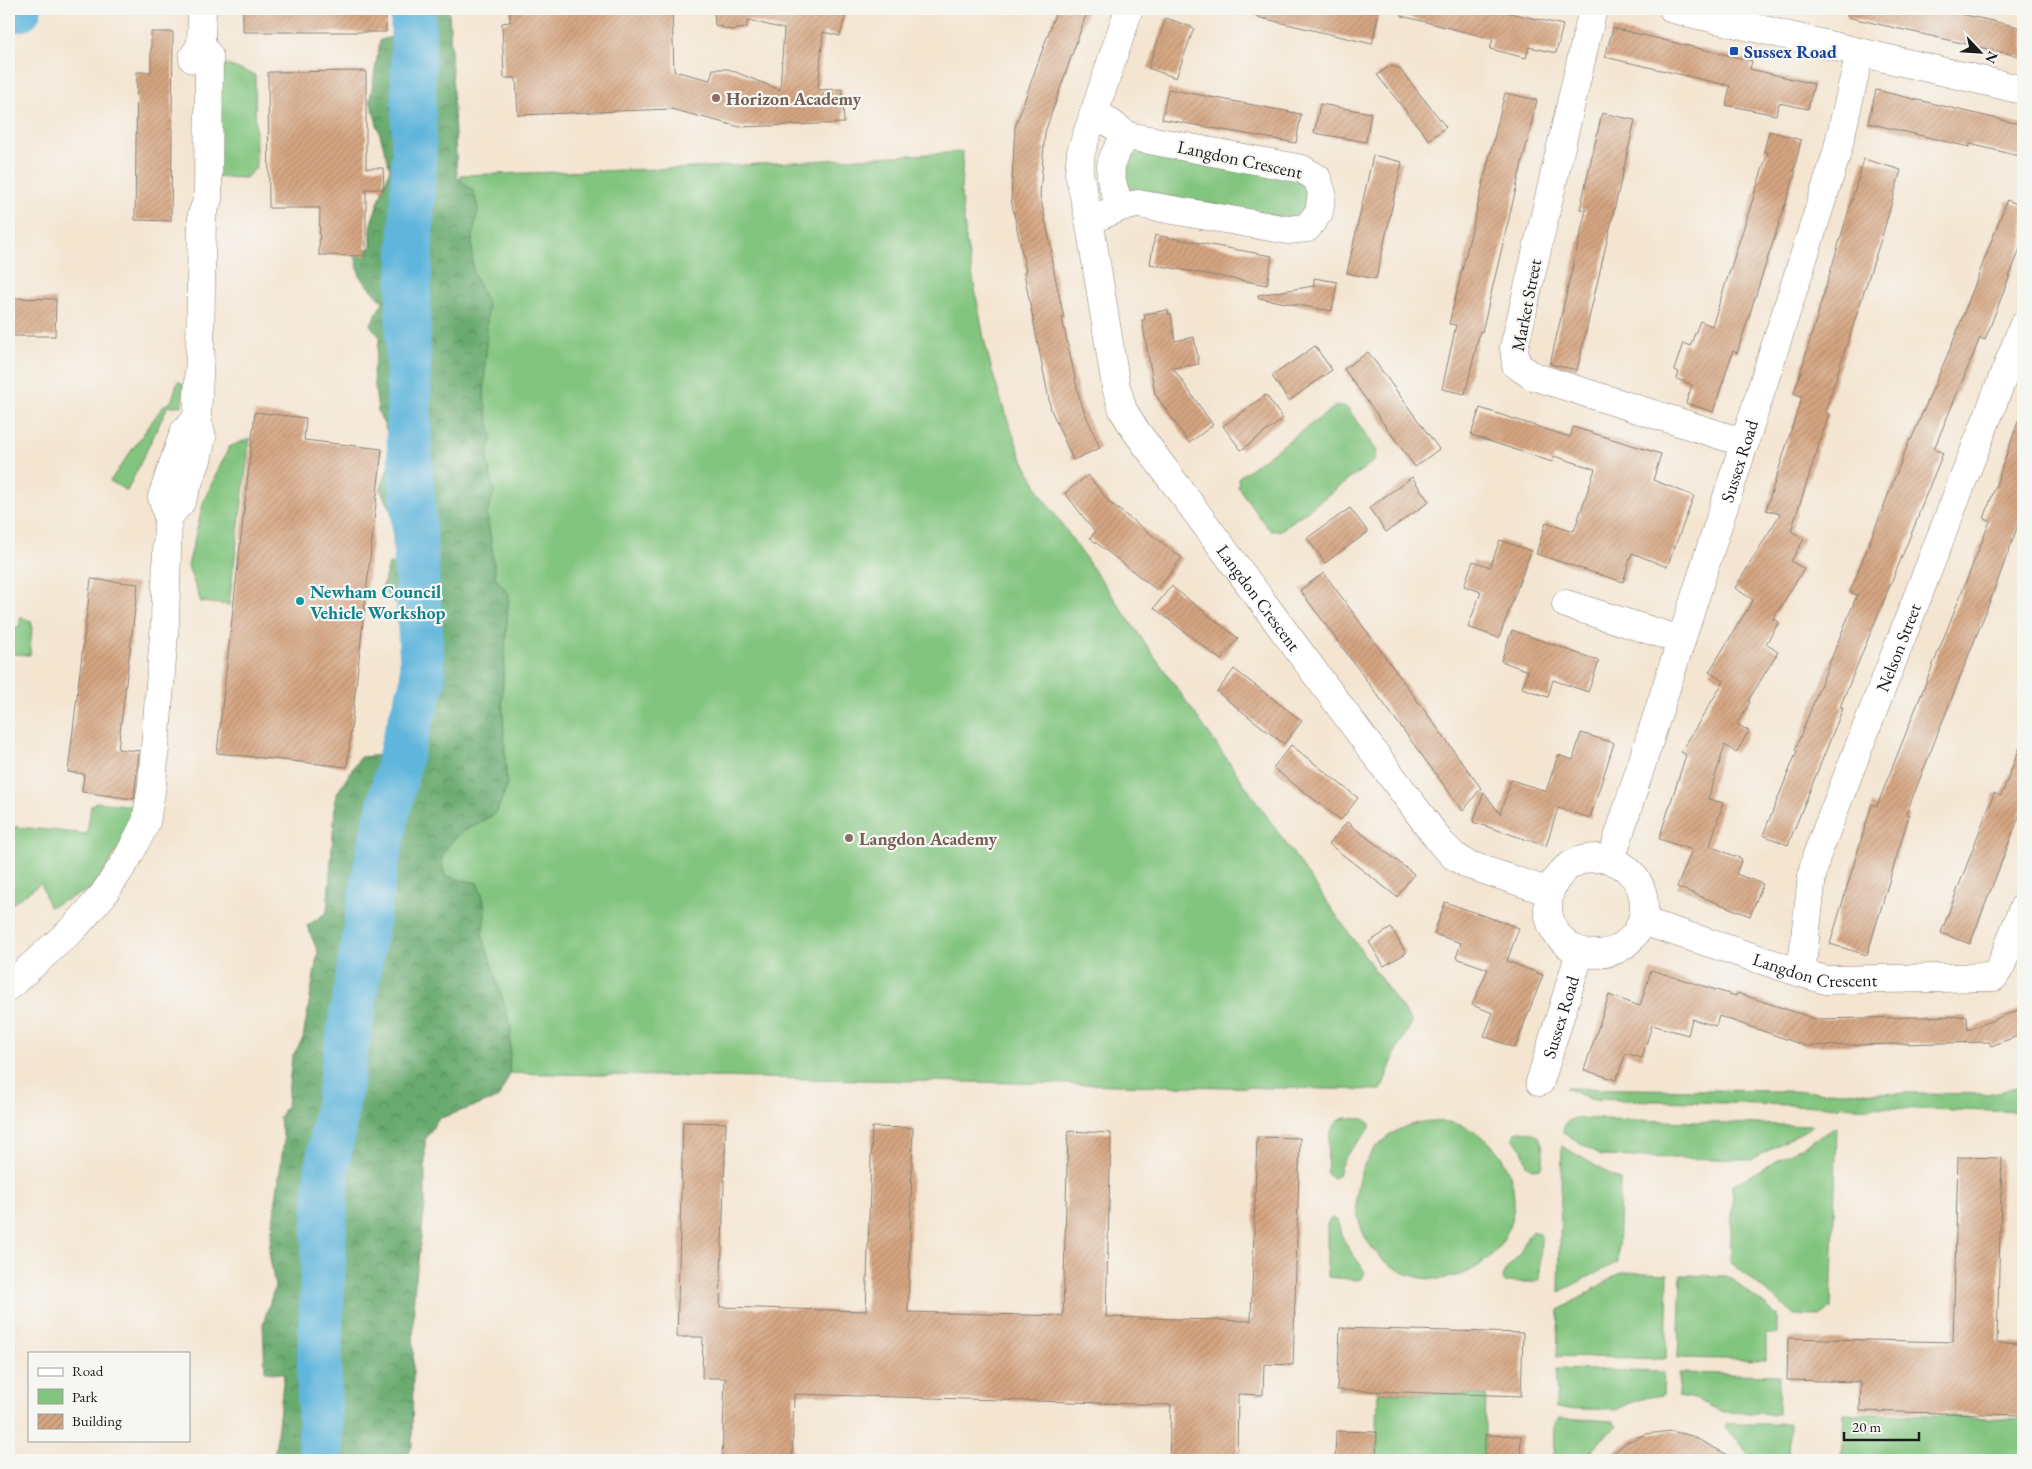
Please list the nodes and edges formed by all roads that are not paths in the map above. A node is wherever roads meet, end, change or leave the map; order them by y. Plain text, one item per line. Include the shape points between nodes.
1 (202, 9) edge
2 (1129, 9) edge
3 (1593, 9) edge
4 (1673, 9) edge
5 (1860, 52) junction
6 (2023, 90) edge
7 (1093, 115) junction
8 (1128, 136) junction
9 (1120, 207) junction
10 (1088, 219) junction
11 (2023, 326) edge
12 (1744, 443) junction
13 (1566, 604) dead end
14 (1681, 640) junction
15 (1611, 860) junction
16 (1550, 892) junction
17 (2023, 908) edge
18 (1642, 921) junction
19 (1580, 952) junction
20 (1801, 973) junction
21 (9, 986) edge
22 (1540, 1082) dead end

1 - 21 street via 197,51 193,200 202,214 197,419 184,432 162,497 168,517 164,632 146,822 103,895 74,928
2 - 7 street, Langdon Crescent
3 - 12 street, Market Street via 1514,348 1516,365 1533,376
4 - 5 street
5 - 6 street
5 - 12 street, Sussex Road via 1836,156
7 - 8 street, Langdon Crescent via 1105,119
7 - 10 street, Langdon Crescent via 1081,152 1079,173
8 - 9 street via 1117,147 1111,160 1112,186
8 - 9 street, Langdon Crescent via 1302,169 1317,178 1322,193 1319,212 1308,228 1288,230 1138,204
9 - 10 street, Langdon Crescent
10 - 16 street, Langdon Crescent via 1116,387 1123,410 1136,431 1441,843 1469,865
11 - 20 street, Nelson Street via 1816,857
12 - 14 street, Sussex Road
13 - 14 street
14 - 15 street, Sussex Road
15 - 16 street via 1586,859 1574,863 1555,880
15 - 18 street via 1625,867 1642,891 1645,906
16 - 19 street via 1547,906 1556,935
17 - 20 street, Langdon Crescent via 1994,977 1826,980
18 - 19 street via 1635,935 1611,953
18 - 20 street, Langdon Crescent
19 - 22 street, Sussex Road

